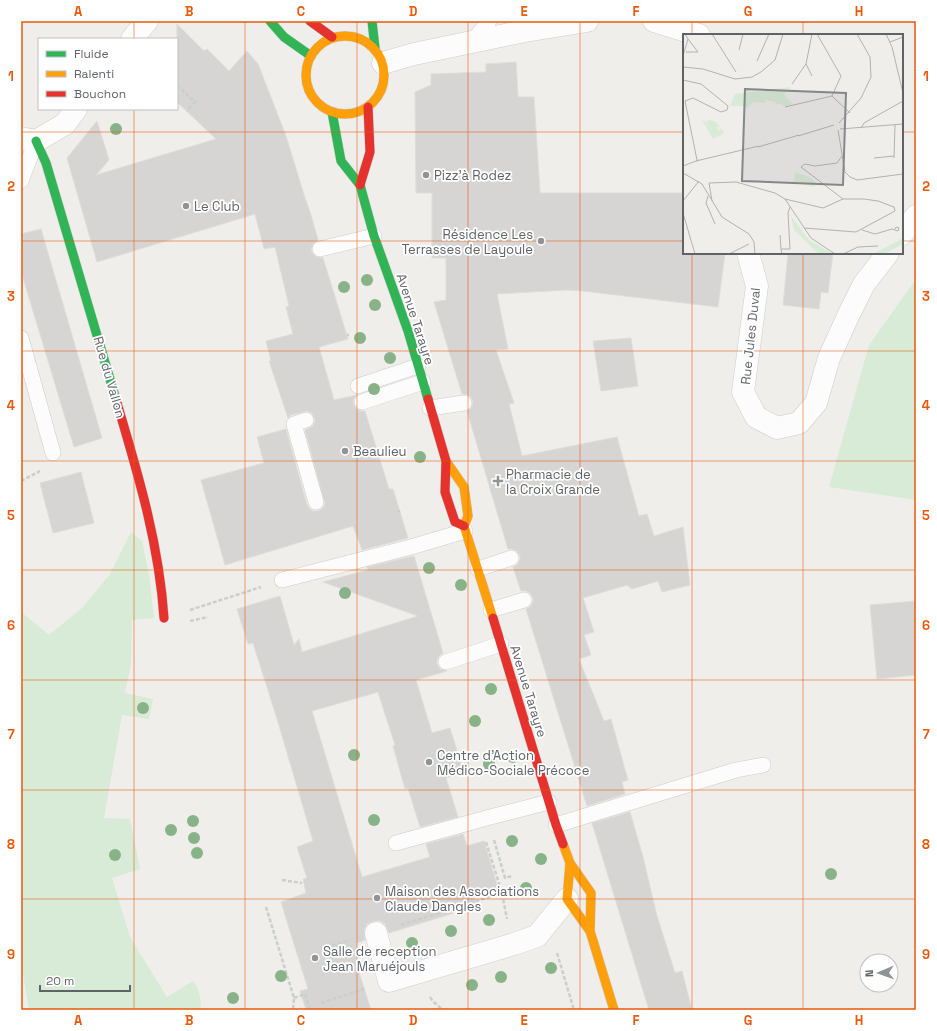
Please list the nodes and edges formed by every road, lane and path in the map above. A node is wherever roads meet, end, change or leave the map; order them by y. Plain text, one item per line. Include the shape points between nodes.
1 (147, 21) edge
2 (270, 21) edge
3 (310, 21) edge
4 (372, 21) edge
5 (489, 21) edge
6 (587, 21) edge
7 (654, 21) edge
8 (696, 34) edge
9 (332, 37) junction
10 (133, 38) edge
11 (471, 43) junction
12 (311, 56) junction
13 (379, 56) junction
14 (179, 85) edge
15 (368, 107) junction
16 (75, 110) edge
17 (187, 111) dead end
18 (332, 112) junction
19 (28, 140) edge
20 (21, 181) edge
21 (360, 185) junction
22 (916, 216) edge
23 (903, 233) edge
24 (374, 236) junction
25 (320, 249) dead end
26 (748, 254) edge
27 (887, 254) edge
28 (21, 338) edge
29 (418, 366) junction
30 (423, 382) junction
31 (358, 386) dead end
32 (362, 402) dead end
33 (464, 403) dead end
34 (430, 408) junction
35 (306, 420) dead end
36 (52, 453) dead end
37 (446, 461) junction
38 (316, 502) dead end
39 (465, 528) junction
40 (511, 558) dead end
41 (478, 568) junction
42 (282, 580) dead end
43 (252, 589) dead end
44 (524, 600) dead end
45 (200, 606) dead end
46 (491, 610) junction
47 (208, 617) dead end
48 (164, 618) dead end
49 (187, 622) dead end
50 (501, 644) junction
51 (446, 662) dead end
52 (764, 765) dead end
53 (549, 802) junction
54 (556, 825) junction
55 (493, 836) dead end
56 (485, 837) dead end
57 (396, 843) dead end
58 (570, 863) junction
59 (512, 876) dead end
60 (282, 880) dead end
61 (302, 883) dead end
62 (502, 894) junction
63 (567, 899) junction
64 (503, 902) dead end
65 (266, 907) dead end
66 (548, 923) junction
67 (590, 931) junction
68 (376, 933) junction
69 (326, 947) dead end
70 (364, 989) dead end
71 (294, 998) junction
72 (432, 1000) dead end
73 (321, 1003) dead end
74 (293, 1010) edge
75 (310, 1010) edge
76 (442, 1010) edge
77 (574, 1010) edge
78 (614, 1010) edge

1 - 10 street
2 - 12 main road via 284,36
3 - 9 main road
4 - 13 main road
5 - 11 lane
6 - 11 street
7 - 8 street
9 - 12 main road via 316,48
9 - 13 main road via 352,32 368,42
11 - 13 street via 414,54
12 - 18 main road via 306,66 308,89 322,107
13 - 15 main road via 385,76 383,88 377,99
14 - 17 path via 195,102
15 - 18 main road via 357,113
15 - 21 main road via 370,152
16 - 19 street via 64,124
18 - 21 main road, Avenue Tarayre via 341,160
19 - 20 lane
19 - 48 main road, Rue du Vallon via 46,163 147,506 160,565
21 - 24 main road, Avenue Tarayre
22 - 23 street
24 - 25 lane
24 - 29 main road, Avenue Tarayre
26 - 27 street, Rue Jules Duval via 757,286 744,392 756,417 777,428 799,423 816,403 829,358 849,314 864,284
28 - 36 lane
29 - 30 main road, Avenue Tarayre
29 - 31 lane
30 - 32 lane
30 - 34 main road, Avenue Tarayre
33 - 34 lane
34 - 37 main road, Avenue Tarayre
35 - 38 lane via 294,424
37 - 39 main road, Avenue Tarayre via 464,487 468,516
37 - 39 main road, Avenue Tarayre via 445,492 455,522
39 - 41 main road, Avenue Tarayre
39 - 42 lane via 411,547
40 - 41 lane
41 - 46 main road, Avenue Tarayre
43 - 45 path
44 - 46 lane
46 - 50 main road, Avenue Tarayre
47 - 49 path
50 - 51 lane
50 - 53 main road, Avenue Tarayre
52 - 54 lane via 736,770
53 - 54 main road, Avenue Tarayre
53 - 57 lane
54 - 58 main road, Avenue Tarayre
55 - 59 path via 506,878
56 - 62 path
58 - 63 main road, Avenue Tarayre
58 - 67 main road, Avenue Tarayre via 591,892
60 - 61 path
62 - 64 path
62 - 68 path
63 - 66 street
63 - 67 main road, Avenue Tarayre
65 - 71 path
66 - 68 street via 532,938 389,981
66 - 77 path
67 - 78 main road, Avenue Tarayre
68 - 69 path
70 - 73 path
71 - 74 path
71 - 75 path via 305,994
72 - 76 path

